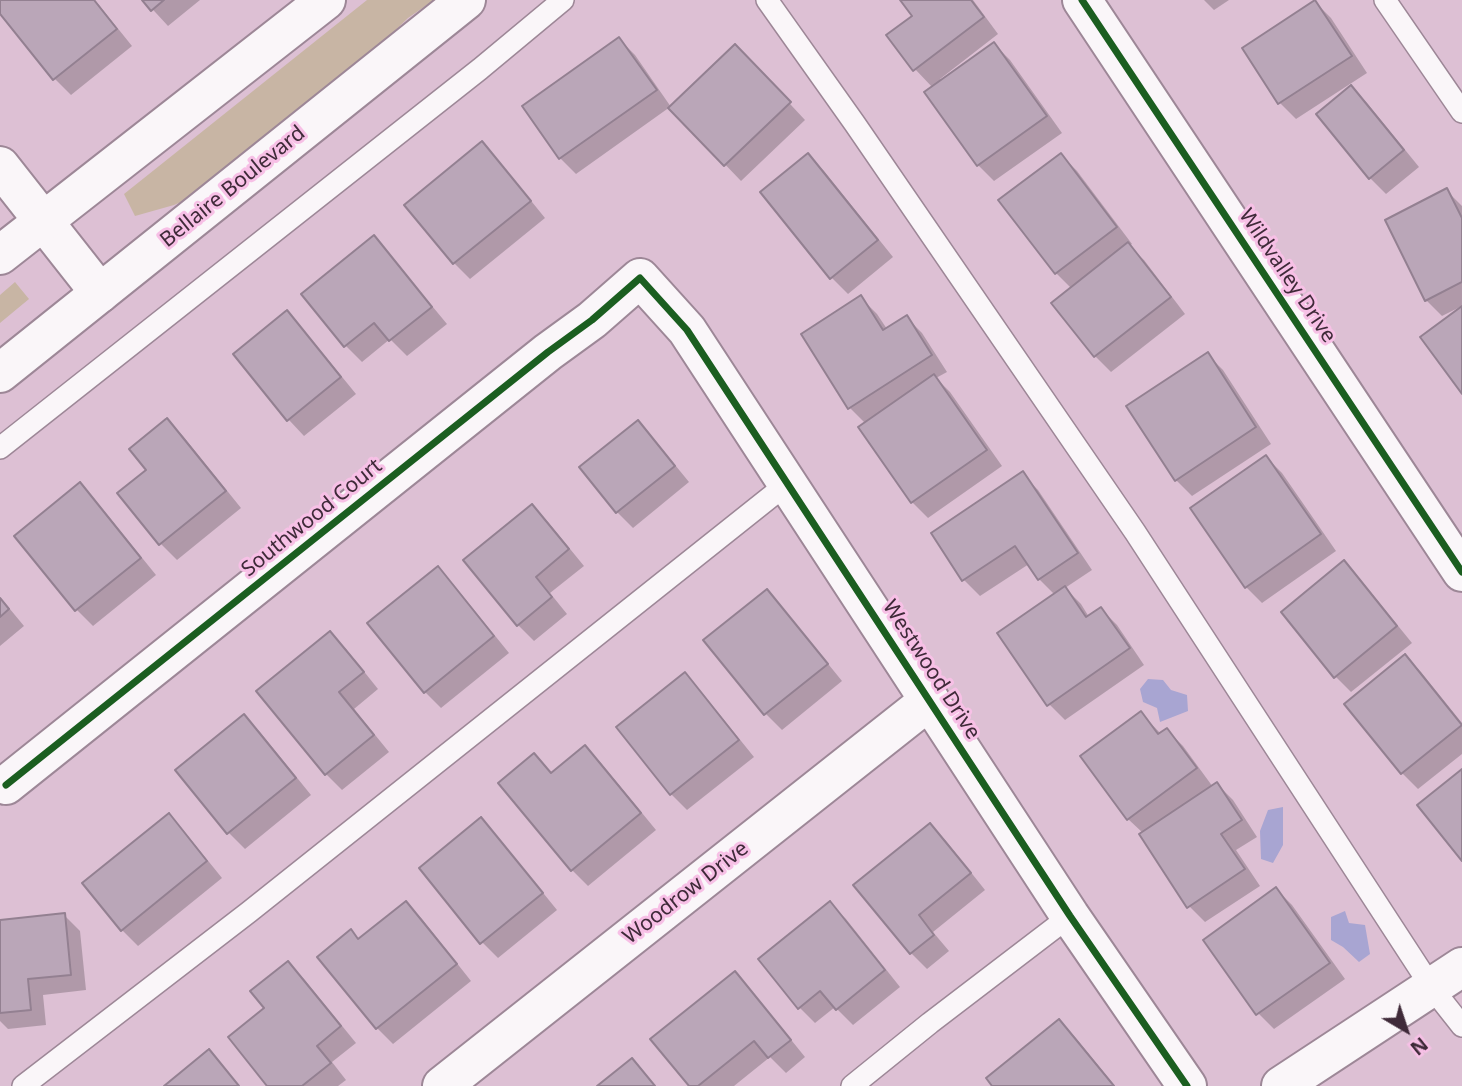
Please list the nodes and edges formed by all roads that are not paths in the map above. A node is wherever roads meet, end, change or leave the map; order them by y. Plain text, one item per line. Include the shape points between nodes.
1 (326, 0) edge
2 (466, 0) edge
3 (563, 0) edge
4 (1082, 0) edge
5 (1385, 0) edge
6 (774, 3) edge
7 (1462, 112) edge
8 (0, 166) edge
9 (42, 221) junction
10 (0, 255) edge
11 (640, 278) joint
12 (100, 293) junction
13 (0, 373) edge
14 (0, 448) edge
15 (788, 483) junction
16 (1462, 572) edge
17 (930, 700) junction
18 (6, 785) dead end
19 (1070, 916) junction
20 (1447, 977) edge
21 (1462, 1026) edge
22 (23, 1086) edge
23 (442, 1086) edge
24 (852, 1086) edge
25 (1187, 1086) edge
26 (1281, 1086) edge

1 - 9 street
2 - 12 street, Bellaire Boulevard
3 - 14 lane
4 - 16 street, Wildvalley Drive
5 - 7 lane
6 - 20 lane via 1135,532
8 - 9 street
9 - 10 street
9 - 12 street
11 - 15 street, Westwood Drive via 687,330
11 - 18 street, Southwood Court
12 - 13 street, Bellaire Boulevard
15 - 17 street, Westwood Drive
15 - 22 lane
17 - 19 street, Westwood Drive
17 - 23 street, Woodrow Drive
19 - 24 lane
19 - 25 street, Westwood Drive
20 - 21 lane
20 - 26 street

